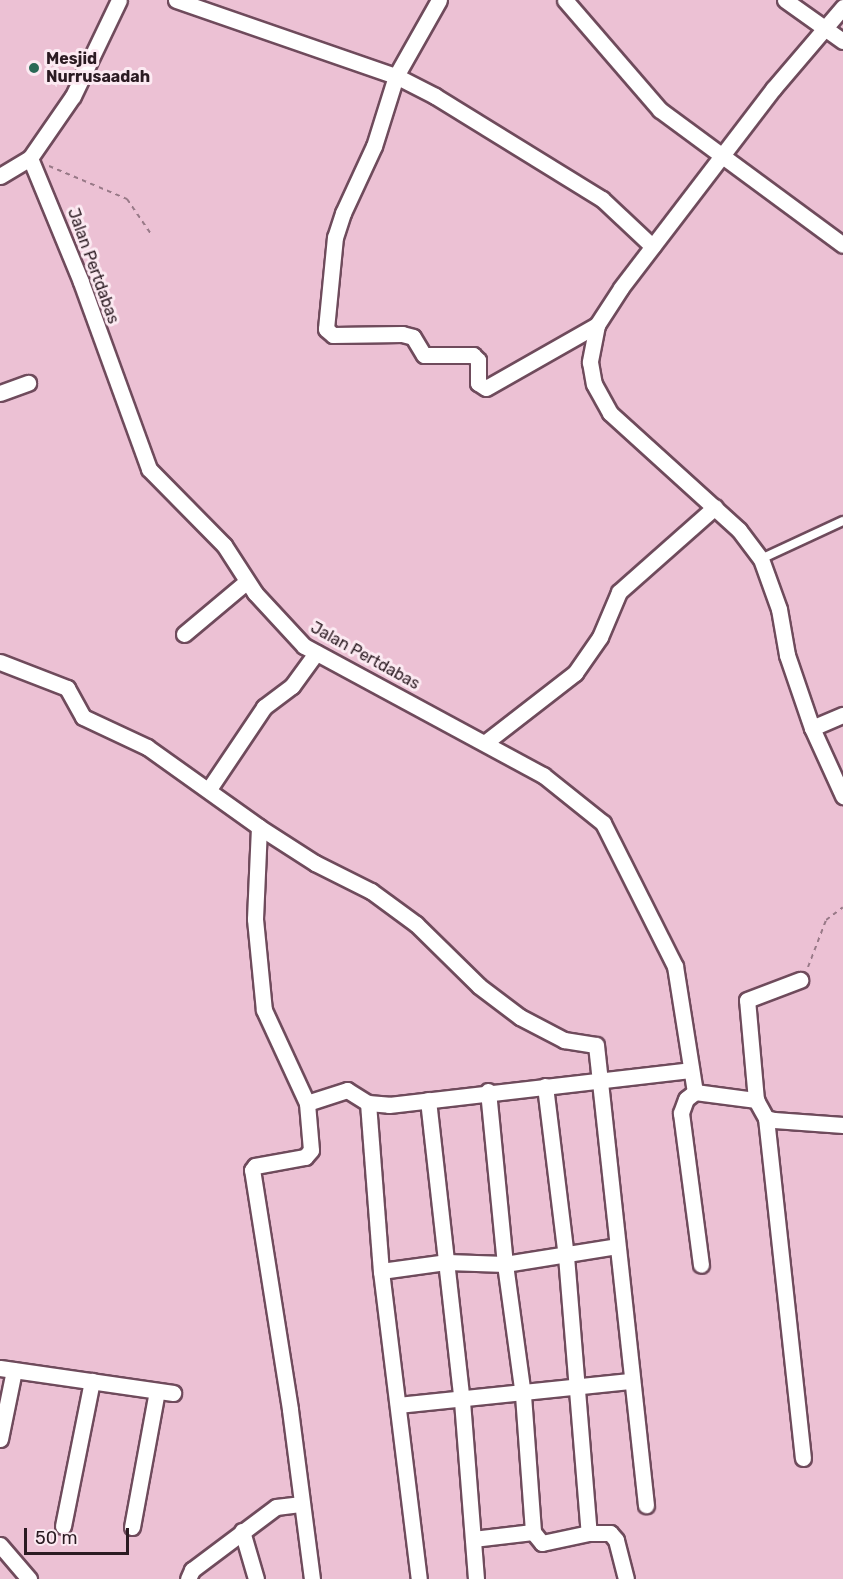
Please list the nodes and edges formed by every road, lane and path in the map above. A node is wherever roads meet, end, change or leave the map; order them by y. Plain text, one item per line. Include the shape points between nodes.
1 (119, 0) edge
2 (177, 0) edge
3 (439, 0) edge
4 (565, 0) edge
5 (785, 0) edge
6 (843, 8) edge
7 (825, 28) junction
8 (843, 41) edge
9 (396, 76) junction
10 (30, 158) junction
11 (721, 158) junction
12 (0, 176) edge
13 (151, 234) dead end
14 (843, 245) edge
15 (652, 246) junction
16 (597, 325) junction
17 (28, 383) dead end
18 (0, 393) edge
19 (715, 507) junction
20 (843, 521) edge
21 (761, 559) junction
22 (246, 582) junction
23 (183, 634) dead end
24 (316, 652) junction
25 (0, 662) edge
26 (843, 715) edge
27 (812, 728) junction
28 (486, 742) junction
29 (208, 789) junction
30 (843, 796) edge
31 (259, 827) junction
32 (843, 907) edge
33 (800, 980) joint
34 (690, 1070) junction
35 (599, 1081) junction
36 (545, 1086) junction
37 (488, 1091) junction
38 (696, 1092) junction
39 (428, 1100) junction
40 (756, 1100) junction
41 (307, 1103) junction
42 (368, 1103) junction
43 (766, 1118) junction
44 (843, 1125) edge
45 (617, 1246) junction
46 (566, 1256) junction
47 (447, 1263) junction
48 (505, 1264) junction
49 (701, 1265) dead end
50 (381, 1271) junction
51 (7, 1369) edge
52 (92, 1381) junction
53 (632, 1382) junction
54 (579, 1387) junction
55 (157, 1390) junction
56 (173, 1393) dead end
57 (523, 1395) junction
58 (462, 1401) junction
59 (398, 1405) junction
60 (0, 1440) edge
61 (803, 1458) dead end
62 (302, 1504) junction
63 (646, 1505) dead end
64 (63, 1526) dead end
65 (132, 1527) dead end
66 (242, 1531) junction
67 (533, 1532) junction
68 (589, 1533) junction
69 (473, 1539) junction
70 (0, 1545) edge
71 (29, 1579) edge
72 (188, 1579) edge
73 (256, 1579) edge
74 (312, 1579) edge
75 (419, 1579) edge
76 (476, 1579) edge
77 (626, 1579) edge

1 - 10 street via 73,96
2 - 9 street
3 - 9 street
4 - 11 street via 660,110
5 - 7 street
6 - 7 street
7 - 8 street
7 - 11 street
9 - 15 street via 505,135 592,192
9 - 16 street via 374,146 335,237 326,306 329,333 402,334 413,338 424,355 473,355 478,360 478,383 486,388
10 - 12 street
10 - 13 path via 119,193 133,204
10 - 22 street, Jalan Pertdabas via 81,282 144,461 224,545
11 - 14 street
11 - 15 street
15 - 16 street
16 - 19 street via 590,362 594,384 610,413
17 - 18 street
19 - 21 street
19 - 28 street via 619,592 600,637 575,673
20 - 21 lane
21 - 27 street
22 - 23 street
22 - 24 street, Jalan Pertdabas via 278,621
24 - 28 street, Jalan Pertdabas
24 - 29 street via 292,686 264,707
25 - 29 street via 67,688 83,717 147,747
26 - 27 street
27 - 30 street
28 - 34 street, Jalan Pertdabas via 543,775 603,823 675,966 687,1023
29 - 31 street
31 - 35 street via 393,906 479,986 520,1017 564,1040 594,1043 598,1050
31 - 41 street via 255,919 264,1010
32 - 33 path via 826,920 820,942
33 - 40 street via 747,1000
34 - 35 street
34 - 38 street, Jalan Pertdabas
35 - 36 street
35 - 45 street
36 - 37 street
36 - 46 street
37 - 39 street
37 - 48 street
38 - 40 street
38 - 49 street via 686,1099 681,1113
39 - 42 street
39 - 47 street
40 - 43 street
41 - 42 street via 347,1090
41 - 62 street via 311,1150 298,1161 255,1166 251,1174
42 - 50 street
43 - 44 street
43 - 61 street
45 - 46 street
45 - 53 street
46 - 48 street
46 - 54 street
47 - 48 street
47 - 50 street
47 - 58 street
48 - 57 street
50 - 59 street
51 - 52 street
51 - 60 street
52 - 55 street
52 - 64 street
53 - 54 street
53 - 63 street
54 - 57 street
54 - 68 street
55 - 56 street
55 - 65 street
57 - 58 street
57 - 67 street
58 - 59 street
58 - 69 street
59 - 75 street
62 - 66 street via 276,1507
62 - 74 street
66 - 72 street via 192,1570
66 - 73 street
67 - 68 street via 542,1543
67 - 69 street
68 - 77 street via 610,1533 616,1540
69 - 76 street
70 - 71 street

